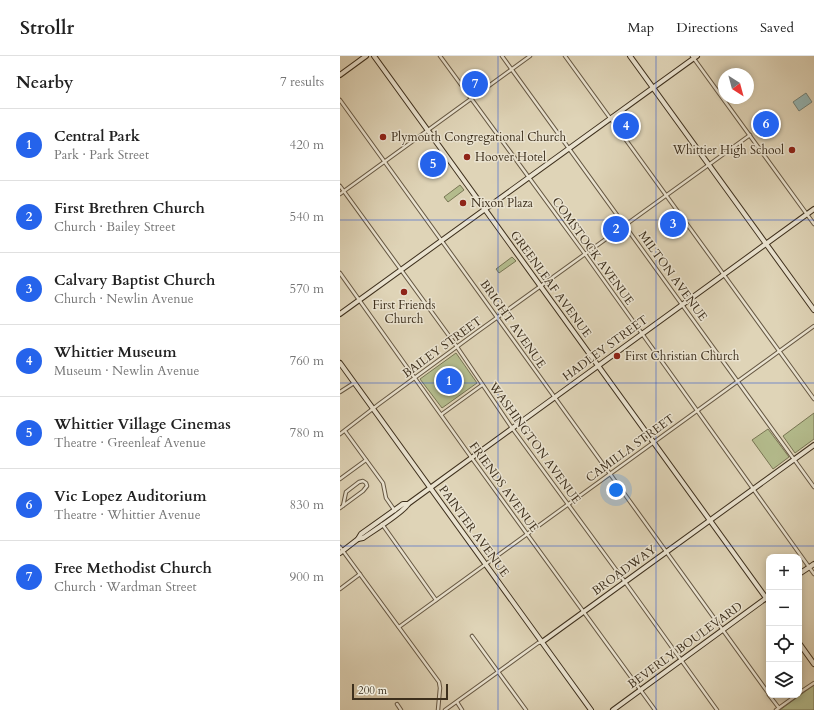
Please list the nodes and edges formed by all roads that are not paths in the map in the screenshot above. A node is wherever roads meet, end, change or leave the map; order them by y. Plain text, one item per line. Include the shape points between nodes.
1 (366, 56) edge
2 (374, 56) edge
3 (440, 56) edge
4 (502, 56) edge
5 (530, 56) edge
6 (565, 56) edge
7 (630, 56) edge
8 (694, 57) edge
9 (512, 69) junction
10 (340, 75) edge
11 (653, 88) junction
12 (471, 98) junction
13 (340, 100) edge
14 (610, 119) junction
15 (428, 131) junction
16 (750, 135) junction
17 (570, 148) junction
18 (385, 161) junction
19 (709, 165) junction
20 (529, 178) junction
21 (340, 186) edge
22 (344, 191) junction
23 (340, 194) edge
24 (666, 196) junction
25 (814, 209) edge
26 (485, 210) junction
27 (807, 214) junction
28 (814, 224) edge
29 (625, 226) junction
30 (442, 241) junction
31 (766, 244) junction
32 (585, 254) junction
33 (401, 270) junction
34 (340, 273) edge
35 (724, 274) junction
36 (540, 286) junction
37 (360, 300) junction
38 (682, 304) junction
39 (814, 310) edge
40 (340, 314) edge
41 (498, 317) junction
42 (814, 326) edge
43 (641, 334) junction
44 (456, 348) junction
45 (780, 351) junction
46 (340, 363) edge
47 (597, 365) junction
48 (415, 378) junction
49 (738, 381) junction
50 (354, 383) junction
51 (482, 385) junction
52 (340, 392) edge
53 (554, 397) junction
54 (814, 399) edge
55 (373, 409) junction
56 (697, 411) junction
57 (442, 414) junction
58 (512, 428) junction
59 (345, 430) junction
60 (340, 434) edge
61 (654, 443) junction
62 (814, 445) edge
63 (471, 456) junction
64 (366, 460) junction
65 (794, 460) junction
66 (610, 474) junction
67 (340, 478) edge
68 (430, 487) junction
69 (814, 487) edge
70 (753, 489) junction
71 (569, 504) junction
72 (341, 507) edge
73 (396, 512) junction
74 (710, 520) junction
75 (381, 523) junction
76 (528, 534) junction
77 (341, 550) edge
78 (666, 552) junction
79 (486, 564) junction
80 (814, 564) edge
81 (809, 567) junction
82 (802, 572) edge
83 (360, 574) junction
84 (814, 574) edge
85 (625, 582) junction
86 (340, 589) edge
87 (766, 596) edge
88 (436, 600) junction
89 (766, 600) edge
90 (584, 612) junction
91 (399, 627) junction
92 (723, 630) junction
93 (472, 636) dead end
94 (542, 642) junction
95 (802, 648) edge
96 (682, 660) junction
97 (814, 664) edge
98 (498, 672) junction
99 (814, 682) edge
100 (640, 690) junction
101 (766, 691) edge
102 (802, 691) edge
103 (771, 698) edge
104 (792, 698) edge
105 (456, 702) junction
106 (397, 704) dead end
107 (777, 709) edge
108 (401, 710) edge
109 (438, 710) edge
110 (445, 710) edge
111 (462, 710) edge
112 (526, 710) edge
113 (591, 710) edge
114 (613, 710) edge
115 (655, 710) edge
116 (717, 710) edge

1 - 10 street
2 - 15 street, GREENLEAF AVENUE
3 - 12 street, COMSTOCK AVENUE
4 - 9 street, MILTON AVENUE
5 - 9 street
6 - 14 street
7 - 11 street
8 - 11 street
8 - 16 street
9 - 12 street
9 - 17 street, MILTON AVENUE
11 - 14 street
11 - 19 street
12 - 15 street
12 - 20 street, COMSTOCK AVENUE
13 - 18 street, BRIGHT AVENUE
14 - 17 street
14 - 24 street
15 - 18 street
15 - 26 street, GREENLEAF AVENUE
16 - 19 street, BAILEY STREET
16 - 27 street
17 - 20 street
17 - 29 street, MILTON AVENUE
18 - 22 street
18 - 30 street, BRIGHT AVENUE
19 - 24 street, BAILEY STREET
19 - 31 street
20 - 26 street
20 - 32 street, COMSTOCK AVENUE
21 - 22 street, WASHINGTON AVENUE
22 - 23 street
22 - 33 street, WASHINGTON AVENUE
24 - 29 street, BAILEY STREET
24 - 35 street
25 - 27 street, HADLEY STREET
26 - 30 street
26 - 36 street, GREENLEAF AVENUE
27 - 28 street
27 - 31 street, HADLEY STREET
29 - 32 street, BAILEY STREET
29 - 38 street, MILTON AVENUE
30 - 33 street
30 - 41 street, BRIGHT AVENUE
31 - 35 street, HADLEY STREET
31 - 39 street
32 - 36 street, BAILEY STREET
32 - 43 street, COMSTOCK AVENUE
33 - 37 street
33 - 44 street, WASHINGTON AVENUE
34 - 37 street, FRIENDS AVENUE
35 - 38 street, HADLEY STREET
35 - 45 street
36 - 41 street, BAILEY STREET
36 - 47 street, GREENLEAF AVENUE
37 - 40 street
37 - 48 street, FRIENDS AVENUE
38 - 43 street, HADLEY STREET
38 - 49 street, MILTON AVENUE
41 - 44 street, BAILEY STREET
41 - 53 street, BRIGHT AVENUE
42 - 45 street, CAMILLA STREET
43 - 47 street, HADLEY STREET
43 - 56 street, COMSTOCK AVENUE
44 - 48 street, BAILEY STREET
44 - 51 street, WASHINGTON AVENUE
45 - 49 street, CAMILLA STREET
45 - 54 street
46 - 50 street, PAINTER AVENUE
47 - 53 street, HADLEY STREET
47 - 61 street, GREENLEAF AVENUE
48 - 55 street, BAILEY STREET
48 - 57 street, FRIENDS AVENUE
49 - 56 street, CAMILLA STREET
49 - 65 street, MILTON AVENUE
50 - 52 street
50 - 55 street, PAINTER AVENUE
51 - 57 street
51 - 58 street, WASHINGTON AVENUE
53 - 58 street, HADLEY STREET
53 - 66 street, BRIGHT AVENUE
55 - 59 street, BAILEY STREET
55 - 68 street, PAINTER AVENUE
56 - 61 street, CAMILLA STREET
56 - 70 street, COMSTOCK AVENUE
57 - 63 street, FRIENDS AVENUE
58 - 63 street, HADLEY STREET
58 - 71 street, WASHINGTON AVENUE
59 - 60 street, BAILEY STREET
59 - 64 street
61 - 66 street, CAMILLA STREET
61 - 74 street, GREENLEAF AVENUE
62 - 65 street, BROADWAY
63 - 68 street, HADLEY STREET
63 - 76 street, FRIENDS AVENUE
64 - 67 street
64 - 73 street via 383,483 386,498
65 - 69 street, MILTON AVENUE
65 - 70 street, BROADWAY
66 - 71 street, CAMILLA STREET
66 - 78 street, BRIGHT AVENUE
68 - 73 street, HADLEY STREET via 408,504 403,504
68 - 79 street, PAINTER AVENUE
70 - 74 street, BROADWAY
70 - 81 street, COMSTOCK AVENUE
71 - 76 street, CAMILLA STREET
71 - 85 street, WASHINGTON AVENUE
72 - 72 street via 364,491 366,483 359,482 346,492
73 - 75 street, HADLEY STREET
74 - 78 street, BROADWAY
74 - 87 street, GREENLEAF AVENUE
75 - 77 street, HADLEY STREET via 361,534 358,539
75 - 88 street
76 - 79 street, CAMILLA STREET
76 - 90 street, FRIENDS AVENUE
77 - 83 street
78 - 85 street, BROADWAY
78 - 92 street, BRIGHT AVENUE
79 - 88 street, CAMILLA STREET
79 - 94 street, PAINTER AVENUE
80 - 81 street
81 - 82 street
81 - 84 street, COMSTOCK AVENUE
83 - 86 street
83 - 91 street
85 - 90 street, BROADWAY
85 - 96 street, WASHINGTON AVENUE
88 - 91 street, CAMILLA STREET
89 - 92 street, BEVERLY BOULEVARD
90 - 94 street, BROADWAY
90 - 100 street, FRIENDS AVENUE
91 - 109 street via 439,682
92 - 96 street, BEVERLY BOULEVARD
92 - 101 street, BRIGHT AVENUE
93 - 98 street
94 - 98 street, BROADWAY
94 - 113 street, PAINTER AVENUE
95 - 97 street
96 - 100 street, BEVERLY BOULEVARD
96 - 116 street, WASHINGTON AVENUE
98 - 105 street, BROADWAY
98 - 112 street
99 - 102 street
100 - 114 street, BEVERLY BOULEVARD
100 - 115 street, FRIENDS AVENUE
103 - 107 street, BRIGHT AVENUE
104 - 107 street
105 - 110 street, BROADWAY
105 - 111 street
106 - 108 street

